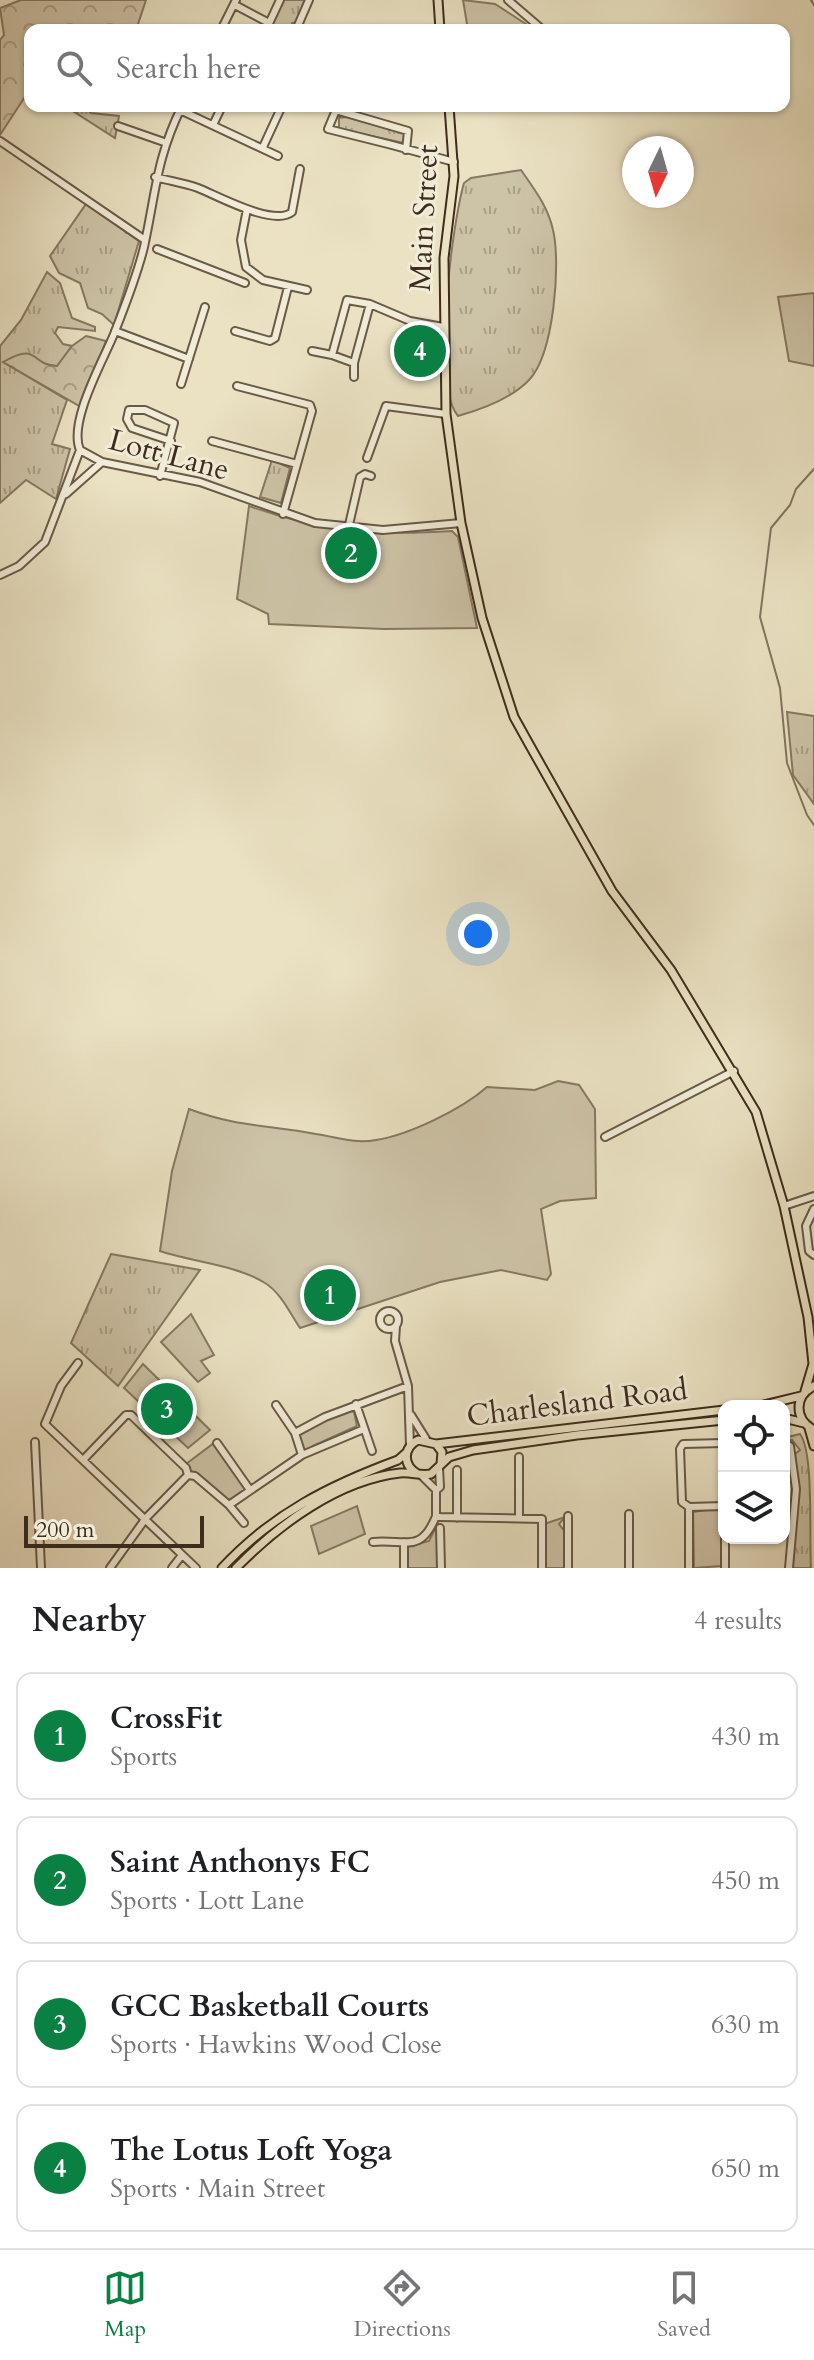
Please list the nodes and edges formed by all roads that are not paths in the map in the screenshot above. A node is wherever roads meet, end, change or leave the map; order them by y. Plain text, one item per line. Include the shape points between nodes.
1 (280, 0) edge
2 (309, 0) edge
3 (438, 0) edge
4 (508, 0) edge
5 (236, 2) edge
6 (224, 24) edge
7 (265, 24) edge
8 (269, 24) edge
9 (299, 24) edge
10 (440, 24) edge
11 (536, 24) edge
12 (179, 112) edge
13 (189, 112) edge
14 (219, 112) edge
15 (279, 112) edge
16 (334, 112) edge
17 (343, 112) edge
18 (450, 112) edge
19 (213, 125) junction
20 (118, 126) dead end
21 (0, 141) edge
22 (164, 142) junction
23 (263, 147) junction
24 (406, 150) junction
25 (278, 156) dead end
26 (454, 162) junction
27 (300, 169) dead end
28 (155, 177) junction
29 (247, 209) junction
30 (145, 240) junction
31 (157, 249) dead end
32 (246, 267) junction
33 (233, 278) junction
34 (245, 283) dead end
35 (288, 287) junction
36 (307, 290) dead end
37 (370, 304) junction
38 (205, 307) dead end
39 (443, 327) junction
40 (115, 331) junction
41 (235, 331) dead end
42 (312, 351) dead end
43 (332, 355) junction
44 (189, 359) junction
45 (354, 363) junction
46 (354, 377) dead end
47 (181, 384) dead end
48 (237, 386) dead end
49 (446, 414) junction
50 (171, 441) junction
51 (212, 441) dead end
52 (80, 450) junction
53 (367, 458) dead end
54 (102, 462) junction
55 (297, 464) junction
56 (160, 476) junction
57 (371, 476) dead end
58 (63, 496) junction
59 (283, 514) junction
60 (461, 523) junction
61 (348, 529) junction
62 (0, 575) edge
63 (734, 1071) junction
64 (605, 1137) dead end
65 (814, 1196) edge
66 (784, 1206) junction
67 (814, 1209) edge
68 (814, 1255) edge
69 (396, 1326) junction
70 (386, 1328) junction
71 (395, 1341) junction
72 (78, 1363) dead end
73 (814, 1365) edge
74 (408, 1386) junction
75 (814, 1386) edge
76 (803, 1394) junction
77 (782, 1400) edge
78 (356, 1404) junction
79 (276, 1405) dead end
80 (718, 1411) edge
81 (411, 1415) junction
82 (790, 1420) edge
83 (718, 1421) edge
84 (809, 1427) edge
85 (364, 1429) junction
86 (295, 1433) junction
87 (426, 1439) junction
88 (35, 1442) dead end
89 (217, 1443) dead end
90 (718, 1443) edge
91 (436, 1444) junction
92 (790, 1446) dead end
93 (814, 1446) edge
94 (408, 1449) junction
95 (372, 1451) dead end
96 (302, 1455) junction
97 (519, 1457) dead end
98 (84, 1459) junction
99 (440, 1466) junction
100 (457, 1470) dead end
101 (188, 1475) junction
102 (420, 1475) junction
103 (250, 1490) junction
104 (436, 1490) junction
105 (790, 1504) edge
106 (795, 1504) junction
107 (229, 1505) junction
108 (718, 1506) edge
109 (689, 1507) junction
110 (629, 1514) dead end
111 (436, 1516) junction
112 (568, 1516) dead end
113 (146, 1518) junction
114 (457, 1518) junction
115 (519, 1518) junction
116 (244, 1523) dead end
117 (440, 1528) dead end
118 (373, 1542) dead end
119 (404, 1542) junction
120 (725, 1544) edge
121 (182, 1555) junction
122 (41, 1568) edge
123 (110, 1568) edge
124 (172, 1568) edge
125 (196, 1568) edge
126 (222, 1568) edge
127 (236, 1568) edge
128 (404, 1568) edge
129 (441, 1568) edge
130 (542, 1568) edge
131 (568, 1568) edge
132 (629, 1568) edge
133 (688, 1568) edge
134 (725, 1568) edge
135 (789, 1568) edge

1 - 8 street
2 - 9 street
3 - 10 main road
4 - 11 street
5 - 6 street
5 - 7 street
12 - 22 street, Lott Lane
13 - 19 street
14 - 19 street
15 - 23 street
16 - 24 street via 328,129
17 - 24 street via 408,131
18 - 26 main road, Main Street
19 - 23 street
20 - 22 street
21 - 30 street
22 - 28 street, Lott Lane
23 - 25 street
24 - 26 street
26 - 39 main road, Main Street
27 - 29 street via 289,215
28 - 29 street
28 - 30 street, Lott Lane
29 - 32 street via 241,240
30 - 40 street, Lott Lane
31 - 33 street
32 - 33 street
32 - 35 street via 263,280
33 - 34 street
35 - 36 street
35 - 41 street via 275,338
37 - 39 street via 416,323
37 - 43 street via 346,302
37 - 45 street
38 - 44 street
39 - 49 main road, Main Street
40 - 44 street
40 - 52 street, Lott Lane via 89,390
42 - 43 street
43 - 45 street
44 - 47 street
45 - 46 street
48 - 55 street via 310,405
49 - 53 street via 386,406
49 - 60 main road, Main Street
50 - 50 street via 171,420 140,408 129,410 132,428
50 - 56 street
51 - 55 street
52 - 54 street, Lott Lane
52 - 58 street
54 - 56 street, Lott Lane
54 - 58 street
55 - 59 street
56 - 59 street, Lott Lane via 217,487
57 - 61 street via 360,477
58 - 62 street via 45,542
59 - 61 street, Lott Lane
60 - 61 street, Lott Lane via 419,530
60 - 63 main road, Main Street via 482,618 514,717 612,891 671,970
63 - 64 street
63 - 66 main road, Main Street via 756,1112
65 - 66 street
66 - 73 main road, Main Street
67 - 68 street via 806,1226
69 - 70 street
69 - 70 street via 397,1316 388,1311 380,1319
69 - 71 street
70 - 71 street
71 - 74 street
72 - 98 street via 45,1420
73 - 76 main road
74 - 78 street
74 - 81 street
75 - 76 main road
76 - 77 main road
76 - 84 main road via 798,1410
78 - 85 street
78 - 86 street
79 - 86 street
80 - 91 main road, Charlesland Road
81 - 87 street
81 - 94 street
82 - 84 main road
83 - 99 main road, Charlesland Road via 473,1450
84 - 93 main road
85 - 95 street
85 - 96 street
86 - 96 street
87 - 91 main road
87 - 94 main road
88 - 122 street
89 - 103 street
90 - 109 street via 683,1444 680,1449 680,1495
91 - 99 main road via 442,1452
92 - 106 street
94 - 102 main road via 407,1464
94 - 126 main road via 398,1460 298,1504 251,1538
96 - 103 street
97 - 115 street
98 - 101 street via 131,1415
98 - 113 street
99 - 102 main road
99 - 104 street
100 - 114 street
101 - 107 street
101 - 113 street
102 - 104 street
102 - 127 main road via 400,1473 334,1495 277,1530
103 - 107 street
104 - 111 street
105 - 106 street
106 - 135 street
107 - 116 street
108 - 109 street
109 - 133 street
110 - 132 street
111 - 114 street
111 - 119 street via 423,1540
112 - 131 street
113 - 121 street
113 - 123 street
114 - 115 street
115 - 130 street via 542,1519
117 - 129 street
118 - 119 street
119 - 128 street
120 - 134 street
121 - 124 street
121 - 125 street

